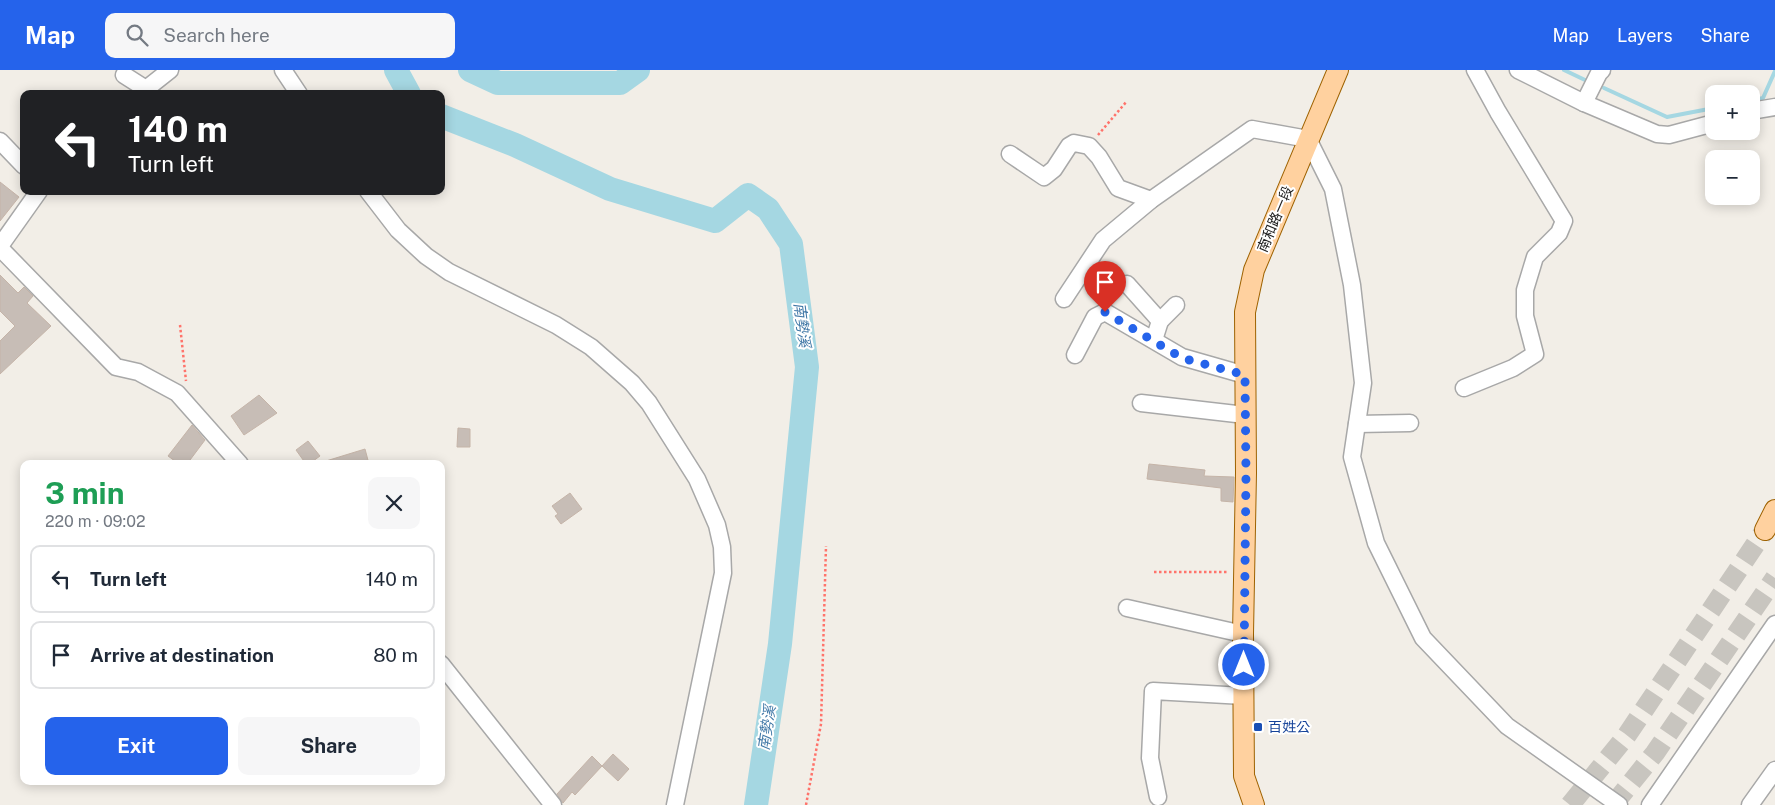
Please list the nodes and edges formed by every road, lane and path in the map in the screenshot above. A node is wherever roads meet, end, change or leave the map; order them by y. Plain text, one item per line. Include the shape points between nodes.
1 (170, 70) edge
2 (283, 70) edge
3 (1338, 70) edge
4 (1475, 70) edge
5 (1518, 70) edge
6 (1599, 71) edge
7 (124, 75) dead end
8 (296, 90) edge
9 (1127, 101) dead end
10 (1584, 103) junction
11 (1775, 107) edge
12 (1760, 110) edge
13 (1705, 125) edge
14 (1308, 140) junction
15 (0, 141) edge
16 (1089, 146) junction
17 (1010, 154) dead end
18 (20, 162) edge
19 (36, 195) edge
20 (371, 195) edge
21 (1151, 200) junction
22 (0, 247) edge
23 (1127, 284) dead end
24 (1064, 298) dead end
25 (1176, 305) dead end
26 (1160, 321) junction
27 (180, 325) dead end
28 (1154, 340) junction
29 (1075, 355) dead end
30 (1245, 375) junction
31 (1464, 388) dead end
32 (1141, 403) dead end
33 (189, 408) junction
34 (1245, 415) junction
35 (1410, 423) dead end
36 (1357, 424) junction
37 (236, 460) edge
38 (1775, 510) edge
39 (1765, 530) tunnel mouth
40 (826, 546) dead end
41 (1154, 572) dead end
42 (1244, 572) junction
43 (1128, 608) dead end
44 (1775, 624) edge
45 (1243, 634) junction
46 (445, 669) edge
47 (1244, 696) junction
48 (1775, 770) edge
49 (1158, 797) dead end
50 (553, 805) edge
51 (675, 805) edge
52 (806, 805) edge
53 (1254, 805) edge
54 (1619, 805) edge
55 (1650, 805) edge
56 (1750, 805) edge

1 - 7 street via 146,89
2 - 8 street
3 - 14 main road, 南和路一段
4 - 31 street via 1564,221 1559,233 1536,257 1525,290 1525,316 1534,354 1513,368
5 - 10 street
6 - 10 street
9 - 16 path
10 - 13 street via 1657,134 1670,135
11 - 12 street
14 - 21 street via 1252,129
14 - 30 main road, 南和路一段 via 1254,270 1245,312
14 - 36 street via 1334,190 1352,286 1363,383
15 - 18 street
16 - 17 street via 1074,143 1069,146 1054,169 1044,177
16 - 21 street via 1118,188
19 - 22 street
20 - 51 street via 398,230 449,272 591,347 650,403 697,479 717,526 723,573
21 - 24 street via 1103,240
22 - 33 street via 116,367 138,372 177,393
23 - 26 street
25 - 26 street
26 - 28 street
27 - 33 path
28 - 29 street via 1105,312 1095,317
28 - 30 street via 1182,358
30 - 34 main road, 南和路一段
32 - 34 street
33 - 37 street
34 - 42 main road, 南和路一段
35 - 36 street
36 - 54 street via 1352,457 1376,543 1423,638 1507,726
38 - 39 main road
40 - 52 path via 821,724
41 - 42 path
42 - 45 main road, 南和路一段
43 - 45 street
44 - 55 street
45 - 47 main road, 南和路一段
46 - 50 street
47 - 49 street via 1153,691 1150,758
47 - 53 main road, 南和路一段 via 1244,776
48 - 56 street

